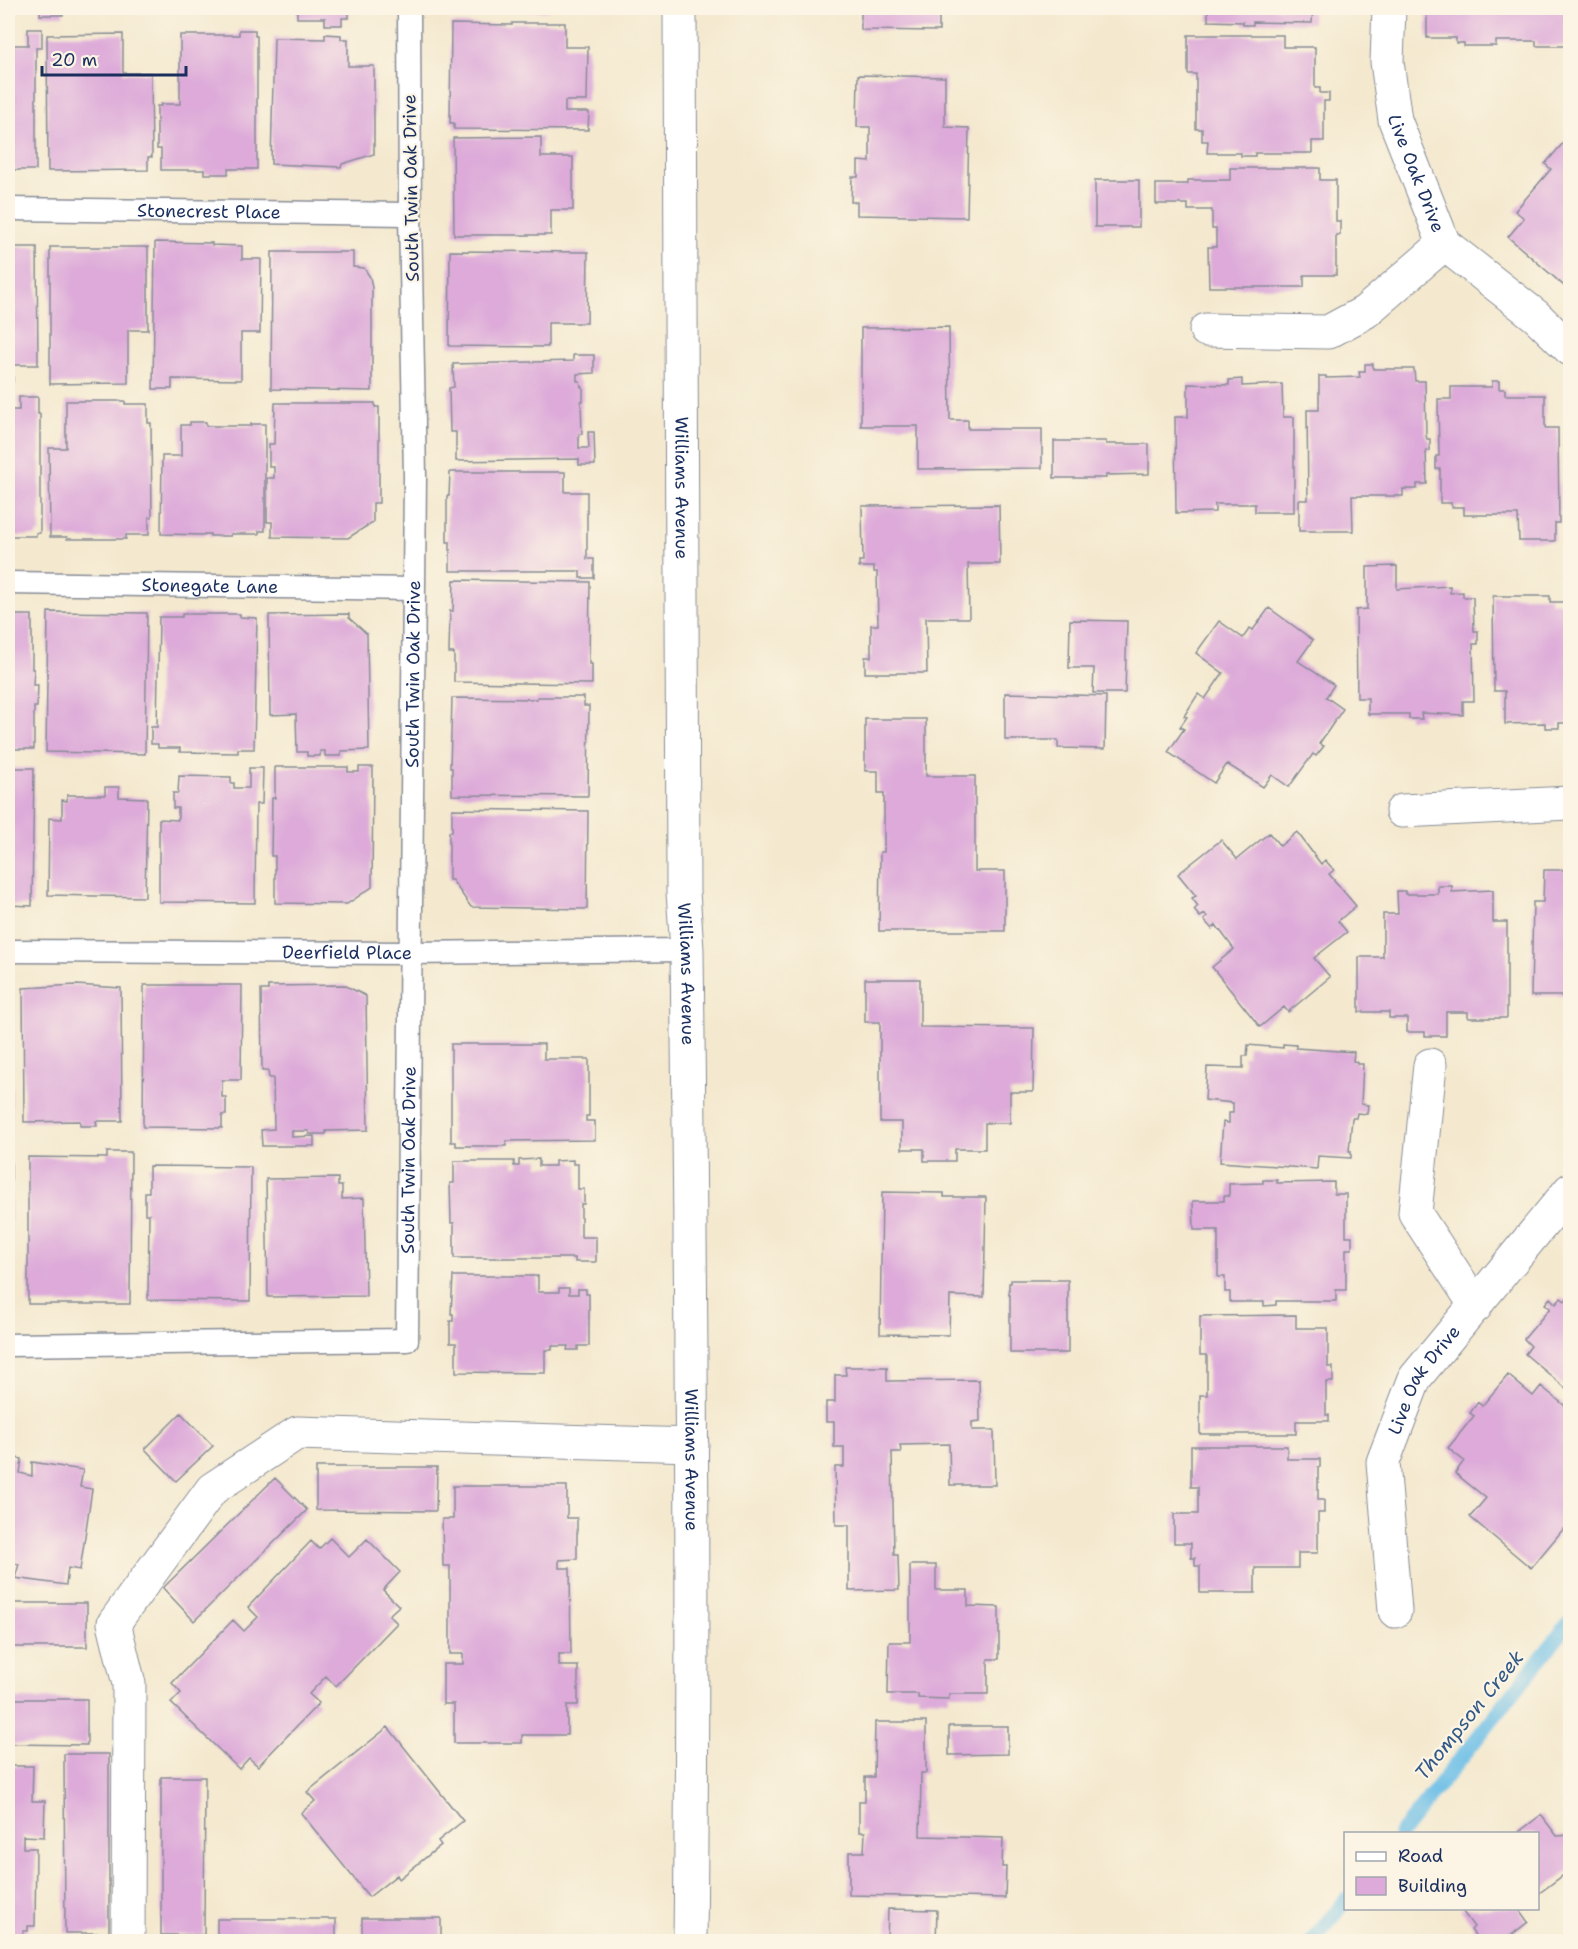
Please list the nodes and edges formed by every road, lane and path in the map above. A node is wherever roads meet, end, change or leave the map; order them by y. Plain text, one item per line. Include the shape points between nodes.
1 (409, 8) edge
2 (680, 8) edge
3 (1389, 8) edge
4 (8, 209) edge
5 (410, 214) junction
6 (1444, 244) junction
7 (1206, 330) dead end
8 (1570, 349) edge
9 (8, 583) edge
10 (413, 589) junction
11 (1570, 803) edge
12 (1402, 811) dead end
13 (687, 950) junction
14 (8, 951) edge
15 (409, 953) junction
16 (1430, 1065) dead end
17 (1570, 1190) edge
18 (1476, 1306) junction
19 (8, 1345) edge
20 (692, 1445) junction
21 (1395, 1611) dead end
22 (128, 1941) edge
23 (690, 1941) edge

1 - 5 lane, South Twin Oak Drive
2 - 13 street, Williams Avenue via 683,880
3 - 6 street, Live Oak Drive via 1387,62 1395,120
4 - 5 lane, Stonecrest Place
5 - 10 lane, South Twin Oak Drive
6 - 7 street via 1365,312 1328,332
6 - 8 street, Live Oak Drive via 1536,316
9 - 10 lane, Stonegate Lane
10 - 15 lane, South Twin Oak Drive
11 - 12 street
13 - 15 lane, Deerfield Place
13 - 20 street, Williams Avenue
14 - 15 lane, Deerfield Place
15 - 19 lane, South Twin Oak Drive via 407,1340
16 - 18 street via 1414,1213
17 - 18 street, Live Oak Drive
18 - 21 street, Live Oak Drive via 1415,1378 1383,1462
20 - 22 street via 297,1433 212,1490 114,1623 129,1684
20 - 23 street, Williams Avenue

